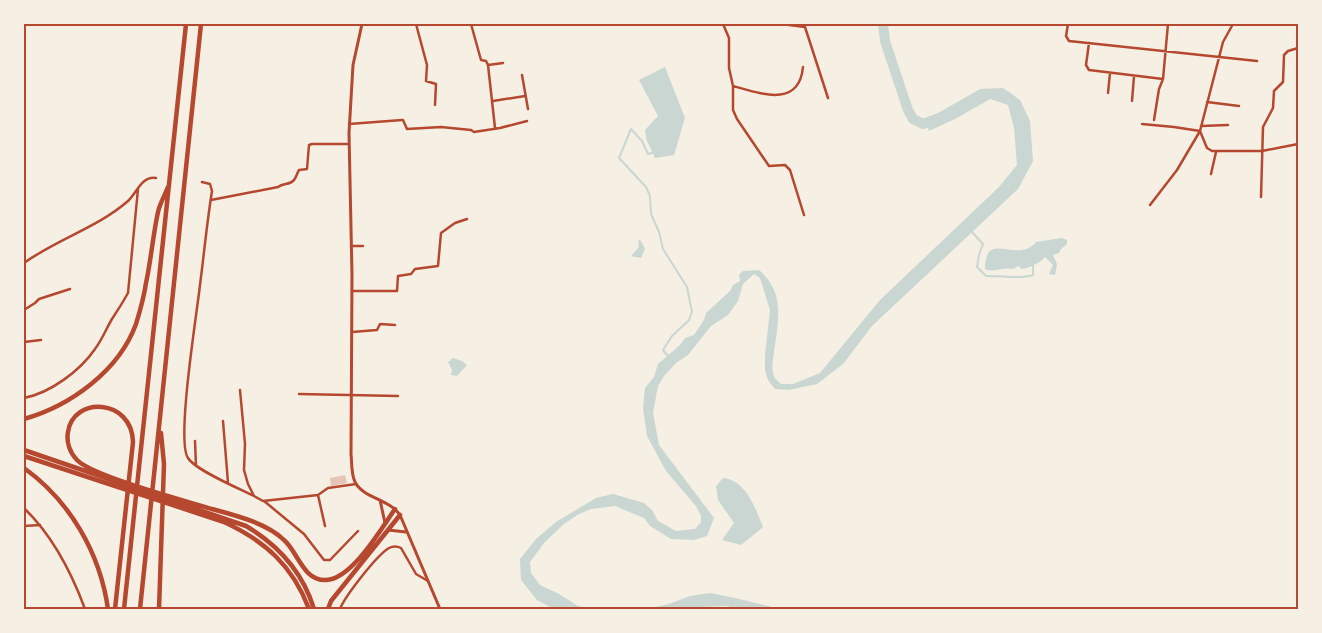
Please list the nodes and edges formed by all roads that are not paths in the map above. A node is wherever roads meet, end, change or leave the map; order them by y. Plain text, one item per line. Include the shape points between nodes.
1 (186, 24) edge
2 (201, 24) edge
3 (362, 24) edge
4 (416, 24) edge
5 (470, 24) edge
6 (723, 24) edge
7 (781, 24) edge
8 (1068, 24) edge
9 (1156, 24) edge
10 (1168, 24) edge
11 (1233, 24) edge
12 (1089, 43) junction
13 (1298, 48) edge
14 (1166, 52) junction
15 (1219, 58) junction
16 (1258, 61) dead end
17 (503, 63) dead end
18 (488, 65) junction
19 (802, 67) dead end
20 (1110, 73) junction
21 (522, 76) dead end
22 (1134, 76) junction
23 (1164, 78) junction
24 (733, 86) junction
25 (1108, 93) dead end
26 (525, 96) junction
27 (828, 98) dead end
28 (493, 101) junction
29 (1132, 101) dead end
30 (1207, 102) junction
31 (435, 105) dead end
32 (1239, 106) dead end
33 (528, 109) dead end
34 (1154, 120) dead end
35 (527, 121) dead end
36 (350, 124) junction
37 (1142, 124) dead end
38 (1228, 125) dead end
39 (1201, 126) junction
40 (495, 128) junction
41 (1200, 131) junction
42 (349, 144) junction
43 (1298, 144) edge
44 (1262, 151) junction
45 (1216, 152) junction
46 (1211, 174) dead end
47 (156, 178) dead end
48 (170, 182) junction
49 (202, 182) dead end
50 (138, 188) junction
51 (1261, 198) dead end
52 (211, 200) junction
53 (1150, 205) dead end
54 (804, 216) dead end
55 (467, 219) dead end
56 (351, 246) junction
57 (363, 246) dead end
58 (24, 263) edge
59 (70, 289) dead end
60 (352, 291) junction
61 (24, 310) edge
62 (395, 325) dead end
63 (352, 332) junction
64 (41, 340) dead end
65 (24, 342) edge
66 (240, 390) dead end
67 (299, 394) dead end
68 (352, 395) junction
69 (398, 396) dead end
70 (24, 398) edge
71 (24, 419) edge
72 (223, 421) dead end
73 (160, 424) junction
74 (195, 441) dead end
75 (24, 450) edge
76 (24, 456) edge
77 (196, 466) junction
78 (24, 468) edge
79 (111, 481) junction
80 (228, 483) junction
81 (356, 484) junction
82 (318, 495) junction
83 (254, 496) junction
84 (380, 499) junction
85 (263, 500) junction
86 (179, 503) junction
87 (24, 508) edge
88 (395, 509) junction
89 (400, 515) junction
90 (385, 524) junction
91 (40, 525) junction
92 (24, 526) edge
93 (325, 526) dead end
94 (388, 530) junction
95 (358, 531) dead end
96 (407, 532) junction
97 (429, 582) junction
98 (85, 609) edge
99 (108, 609) edge
100 (115, 609) edge
101 (124, 609) edge
102 (140, 609) edge
103 (159, 609) edge
104 (309, 609) edge
105 (314, 609) edge
106 (328, 609) edge
107 (340, 609) edge
108 (440, 609) edge

1 - 48 highway
2 - 73 highway
3 - 36 street via 354,65
4 - 31 street via 427,65 426,81 436,84
5 - 18 street via 481,60
6 - 24 street via 728,38
7 - 27 street via 805,27
8 - 12 street via 1066,36 1069,41
9 - 10 street
10 - 14 street
11 - 15 street
12 - 14 street
12 - 20 street via 1087,70
13 - 44 street via 1284,55 1283,82 1274,91 1273,108 1263,127
14 - 15 street
14 - 23 street
15 - 16 street
15 - 30 street
17 - 18 street
18 - 28 street
19 - 24 street via 798,84 783,94 770,95
20 - 22 street
20 - 25 street
21 - 26 street
22 - 23 street
22 - 29 street
23 - 34 street via 1158,89
24 - 54 street via 733,110 769,166 785,165 790,170
26 - 28 street
26 - 33 street
28 - 40 street
30 - 32 street
30 - 39 street
35 - 40 street
36 - 40 street via 403,120 409,130 441,127 475,132
36 - 42 street
37 - 41 street
38 - 39 street
39 - 41 street
41 - 45 street via 1209,150
41 - 53 street via 1177,170
42 - 52 street via 312,144 307,169 298,170 292,182
42 - 56 street
43 - 44 street
44 - 45 street
44 - 51 street
45 - 46 street
47 - 50 street
48 - 71 highway via 158,210 146,285 129,338 113,362 85,390 56,407
48 - 101 highway
49 - 52 street via 211,186
50 - 58 street via 129,200 95,225
50 - 70 street via 128,292 95,350 82,364 37,396
52 - 77 street via 186,392 185,452
55 - 60 street via 440,233 438,266 415,269 411,274 398,276 396,291
56 - 57 street
56 - 60 street
59 - 61 street via 39,299
60 - 63 street
62 - 63 street via 380,324 377,330
63 - 68 street
64 - 65 street
66 - 83 street via 244,470
67 - 68 street
68 - 69 street
68 - 81 street via 351,454
72 - 80 street
73 - 102 highway
73 - 103 highway via 164,464
74 - 77 street
75 - 79 highway
76 - 79 highway
77 - 80 street
78 - 99 highway via 43,483 87,539 99,569
79 - 86 highway
79 - 100 highway via 77,461 68,445 70,424 88,409 106,407 118,412 126,420 133,437
80 - 83 street
81 - 82 street via 328,488
81 - 84 street via 365,493
82 - 85 street
82 - 93 street
83 - 85 street
84 - 88 street
84 - 90 street
85 - 95 street via 304,534 324,560 330,560
86 - 90 highway via 235,516 272,530 286,542 309,574 325,580 345,573
86 - 104 highway via 244,531 275,554 297,583
86 - 105 highway via 246,526 268,541 297,573
87 - 91 street
88 - 89 street
88 - 90 highway
89 - 94 highway
89 - 96 street
91 - 92 street
91 - 98 street via 70,572
94 - 96 street
94 - 106 highway via 331,600
96 - 97 street
97 - 107 street via 416,574 401,548 390,547 347,596
97 - 108 street

